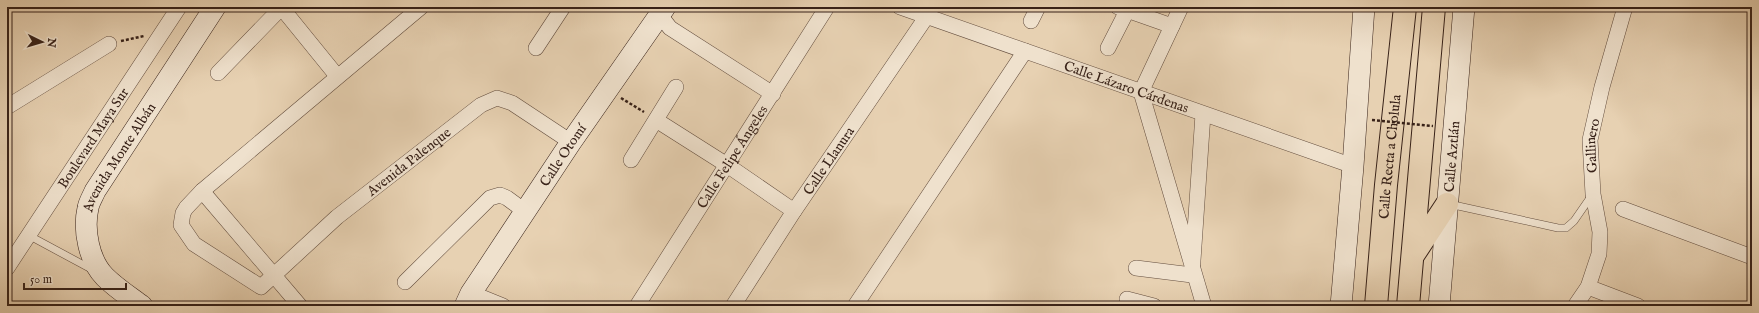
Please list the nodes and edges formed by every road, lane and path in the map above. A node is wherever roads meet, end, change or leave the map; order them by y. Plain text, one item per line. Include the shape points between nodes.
1 (179, 7) edge
2 (215, 7) edge
3 (282, 7) edge
4 (421, 7) edge
5 (563, 7) edge
6 (827, 7) edge
7 (900, 7) edge
8 (1038, 7) edge
9 (1181, 7) edge
10 (1364, 7) edge
11 (1405, 7) edge
12 (1434, 7) edge
13 (1464, 7) edge
14 (1626, 7) edge
15 (1125, 8) edge
16 (662, 10) edge
17 (927, 16) junction
18 (1031, 21) dead end
19 (1172, 26) junction
20 (163, 31) junction
21 (109, 44) joint
22 (536, 48) dead end
23 (1108, 48) dead end
24 (1025, 51) junction
25 (218, 73) dead end
26 (337, 76) junction
27 (676, 87) dead end
28 (607, 90) junction
29 (1141, 92) junction
30 (773, 94) junction
31 (7, 107) edge
32 (1203, 114) junction
33 (656, 120) junction
34 (1372, 120) dead end
35 (1433, 126) dead end
36 (571, 142) junction
37 (632, 160) dead end
38 (727, 165) junction
39 (1353, 166) junction
40 (202, 191) junction
41 (1593, 194) junction
42 (1447, 204) junction
43 (1623, 209) dead end
44 (794, 211) junction
45 (526, 212) junction
46 (28, 234) junction
47 (1412, 256) junction
48 (1752, 257) edge
49 (7, 268) edge
50 (1136, 268) dead end
51 (1192, 271) junction
52 (273, 275) junction
53 (105, 277) junction
54 (405, 282) dead end
55 (1588, 287) junction
56 (1127, 299) dead end
57 (468, 300) edge
58 (142, 306) edge
59 (300, 306) edge
60 (502, 306) edge
61 (637, 306) edge
62 (733, 306) edge
63 (855, 306) edge
64 (1154, 306) edge
65 (1204, 306) edge
66 (1341, 306) edge
67 (1376, 306) edge
68 (1408, 306) edge
69 (1439, 306) edge
70 (1575, 306) edge
71 (1638, 306) edge

1 - 20 street, Boulevard Maya Sur
2 - 53 street, Avenida Monte Albán via 95,190 88,207 86,227 89,243
3 - 25 street
3 - 26 street
4 - 26 street
5 - 22 street
6 - 30 street, Calle Felipe Ángeles
7 - 17 street, Calle Lázaro Cárdenas
8 - 18 street
9 - 19 street
10 - 39 street
11 - 67 main road, Calle Recta a Cholula
12 - 47 main road
13 - 42 street, Calle Aztlán
14 - 41 street, Gallinero via 1602,87 1590,140
15 - 19 street
15 - 23 street
16 - 28 street, Calle Otomí
16 - 30 street via 670,28
17 - 24 street, Calle Lázaro Cárdenas
17 - 44 street, Calle Llanura
19 - 29 street
20 - 21 path
20 - 46 street, Boulevard Maya Sur
21 - 31 street
24 - 29 street, Calle Lázaro Cárdenas
24 - 63 street
26 - 40 street
27 - 33 street
28 - 33 path
28 - 36 street, Calle Otomí
29 - 32 street, Calle Lázaro Cárdenas
29 - 51 street
30 - 38 street, Calle Felipe Ángeles
32 - 39 street, Calle Lázaro Cárdenas
32 - 51 street
33 - 37 street
33 - 38 street
34 - 35 path, bridge
36 - 45 street, Calle Otomí
36 - 52 street, Avenida Palenque via 512,103 497,98 481,105 337,217
38 - 44 street
38 - 61 street, Calle Felipe Ángeles
39 - 66 street
40 - 52 street
40 - 52 street, Avenida Palenque via 183,213 181,225 187,236 194,244 261,287
41 - 42 lane via 1566,228
41 - 55 street, Gallinero via 1600,232 1599,254
42 - 47 main road
42 - 69 street, Calle Aztlán
43 - 48 street
44 - 62 street, Calle Llanura
45 - 54 street via 508,198 500,195 490,198
45 - 57 street, Calle Otomí
46 - 49 street, Boulevard Maya Sur
46 - 53 lane
47 - 68 main road
50 - 51 street
51 - 65 street
52 - 59 street
53 - 58 street, Avenida Monte Albán
55 - 70 street, Gallinero
55 - 71 street
56 - 64 street
57 - 60 street

